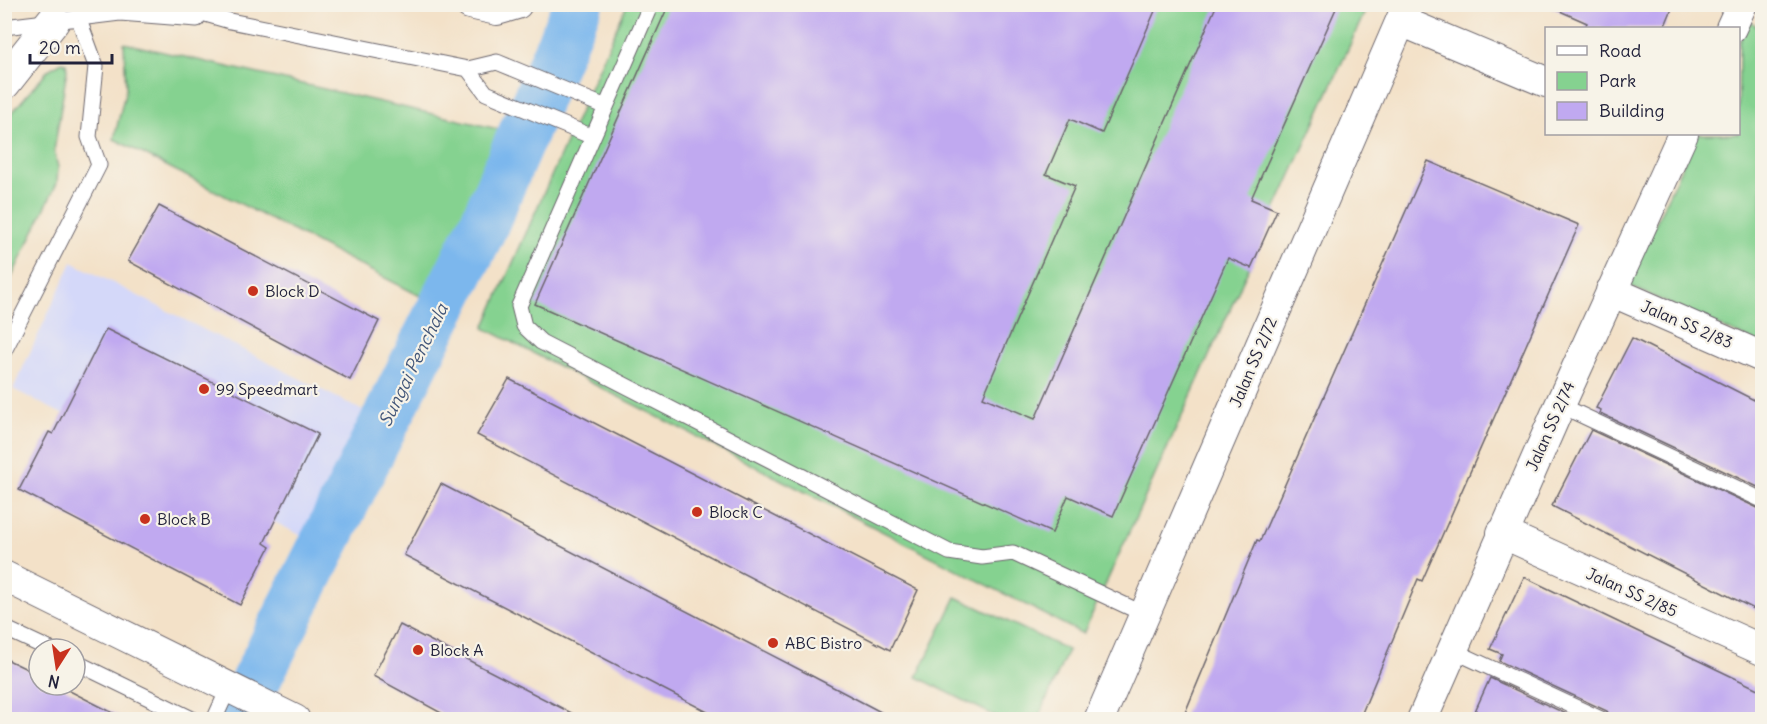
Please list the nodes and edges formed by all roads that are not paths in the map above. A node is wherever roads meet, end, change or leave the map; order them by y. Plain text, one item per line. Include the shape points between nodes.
1 (171, 4) edge
2 (470, 4) edge
3 (651, 4) edge
4 (1742, 4) edge
5 (517, 5) edge
6 (1405, 13) edge
7 (65, 19) junction
8 (230, 21) junction
9 (4, 27) edge
10 (1731, 27) edge
11 (468, 69) junction
12 (1545, 82) edge
13 (4, 83) edge
14 (599, 104) junction
15 (586, 134) junction
16 (1680, 135) edge
17 (1611, 291) junction
18 (4, 351) edge
19 (1762, 357) edge
20 (1560, 405) junction
21 (1762, 500) edge
22 (1502, 533) junction
23 (4, 576) edge
24 (1144, 614) junction
25 (4, 628) edge
26 (27, 639) edge
27 (1452, 650) junction
28 (1762, 650) edge
29 (87, 668) edge
30 (229, 687) junction
31 (194, 720) edge
32 (214, 720) edge
33 (295, 720) edge
34 (1099, 720) edge
35 (1422, 720) edge
36 (1603, 720) edge

1 - 8 lane
2 - 5 street via 497,10
3 - 14 lane
4 - 10 street
6 - 12 street
6 - 24 street, Jalan SS 2/72
7 - 8 lane via 120,13
7 - 9 lane
7 - 13 main road
7 - 18 lane via 96,66 89,137 99,165
8 - 11 lane
11 - 14 lane via 497,62
11 - 15 lane via 486,93
14 - 15 lane
15 - 24 lane via 519,306 524,326 541,342 948,552 982,557 1013,553
16 - 17 street, Jalan SS 2/74
17 - 19 street, Jalan SS 2/83
17 - 20 street, Jalan SS 2/74
20 - 21 lane
20 - 22 street, Jalan SS 2/74
22 - 27 street, Jalan SS 2/74
22 - 28 street, Jalan SS 2/85
23 - 30 street
24 - 34 street, Jalan SS 2/72
25 - 26 lane
27 - 35 street, Jalan SS 2/74
27 - 36 lane
29 - 31 lane
30 - 32 lane
30 - 33 street

